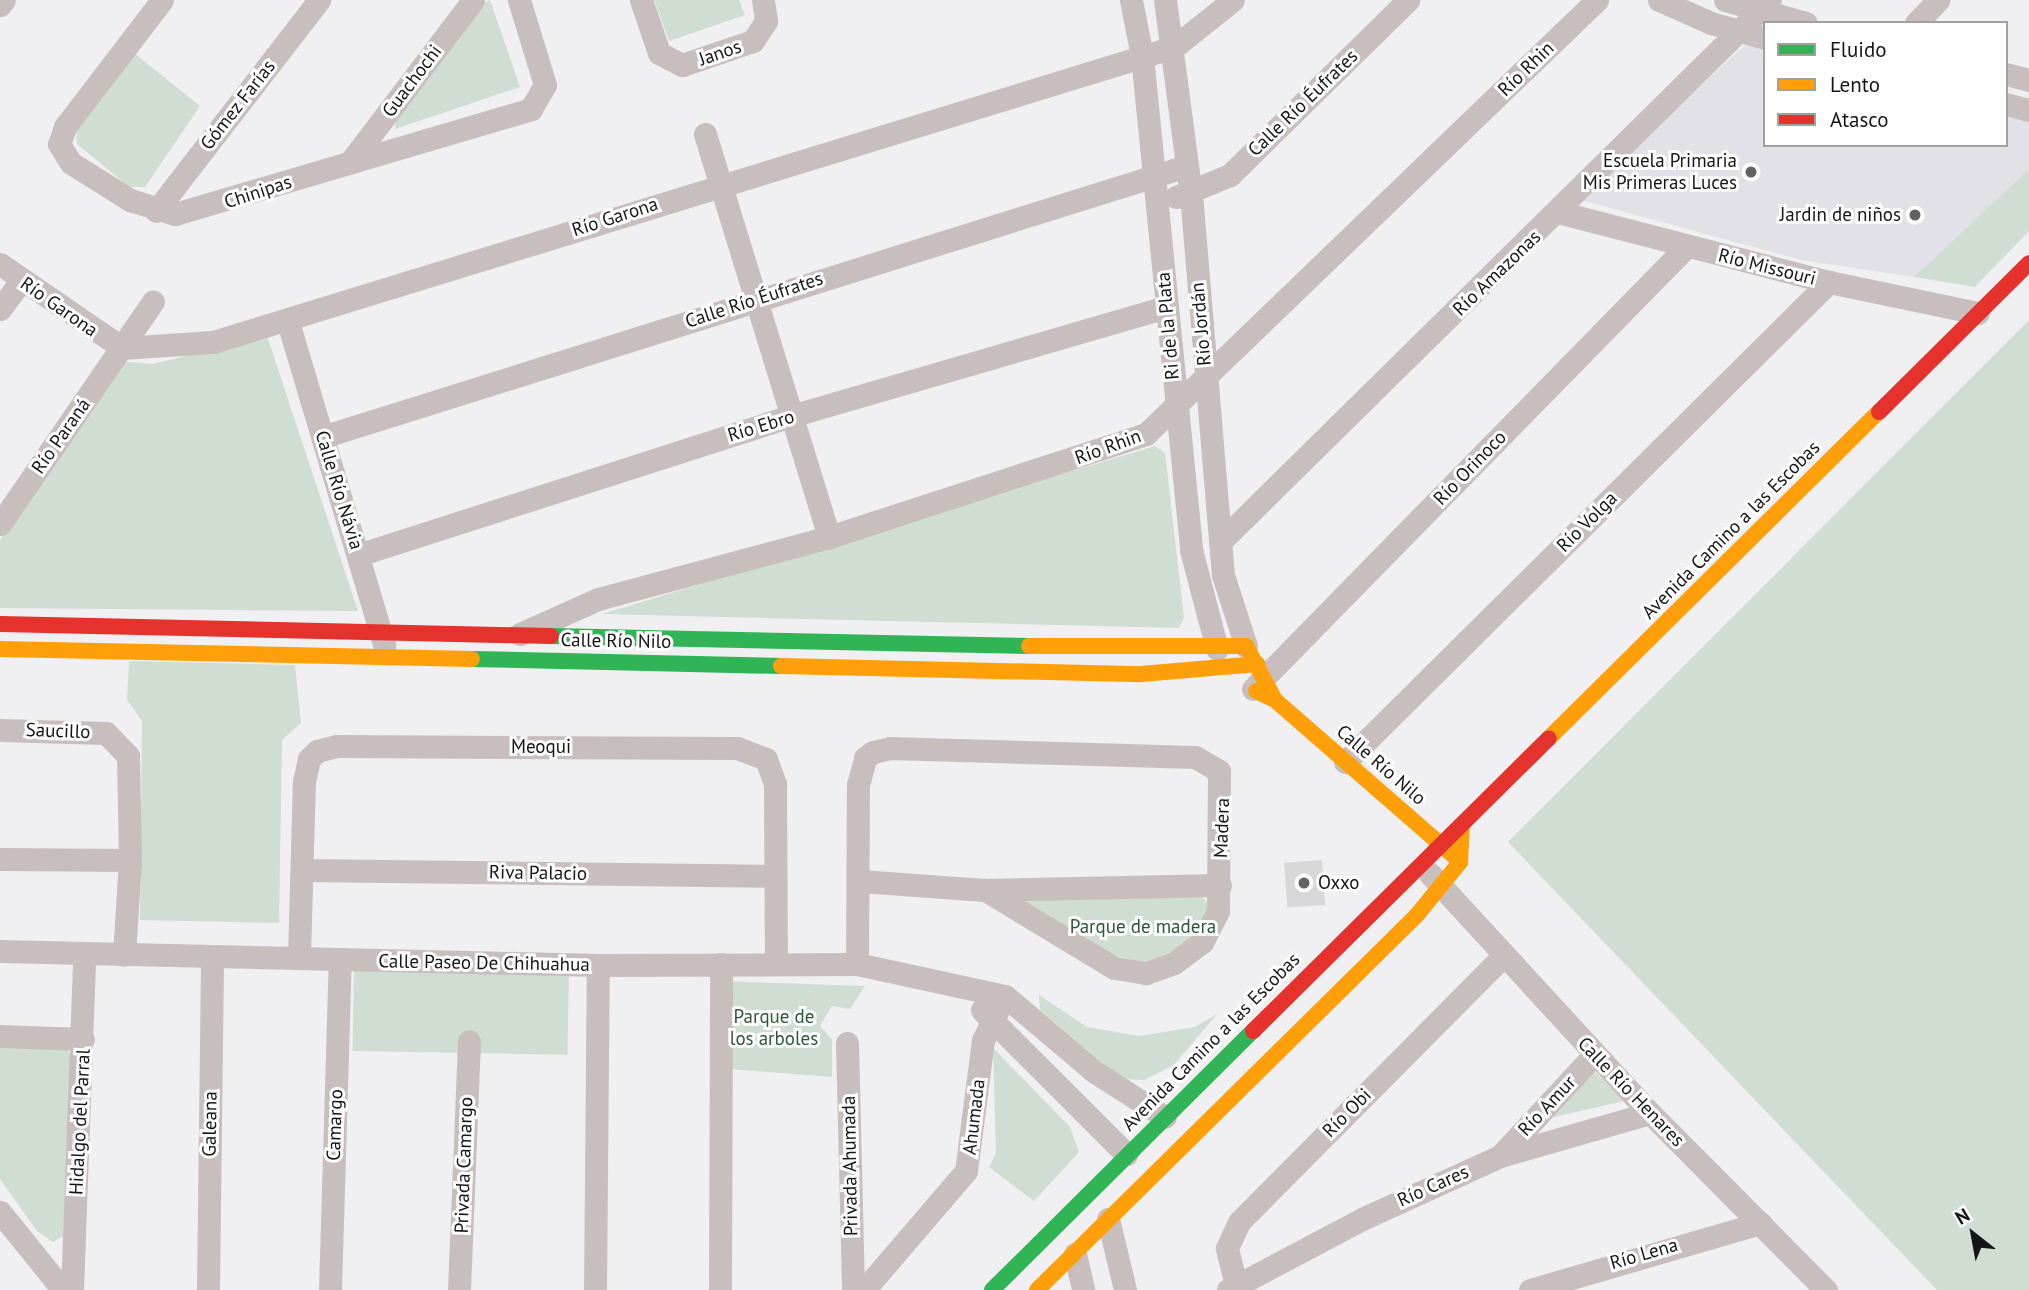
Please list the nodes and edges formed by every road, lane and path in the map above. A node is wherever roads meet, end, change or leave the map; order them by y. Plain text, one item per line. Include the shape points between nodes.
1 (4, 0) edge
2 (162, 0) edge
3 (320, 0) edge
4 (473, 0) edge
5 (519, 0) edge
6 (641, 0) edge
7 (763, 0) edge
8 (1131, 0) edge
9 (1165, 0) edge
10 (1233, 0) edge
11 (1408, 0) edge
12 (1597, 0) edge
13 (1659, 0) edge
14 (1725, 0) edge
15 (1938, 0) edge
16 (0, 5) edge
17 (1764, 5) edge
18 (1801, 21) edge
19 (1918, 21) edge
20 (1739, 31) junction
21 (1763, 37) edge
22 (1174, 47) junction
23 (1142, 56) junction
24 (2008, 105) edge
25 (2029, 110) edge
26 (705, 134) dead end
27 (351, 161) junction
28 (1186, 166) junction
29 (1155, 174) junction
30 (720, 184) junction
31 (1191, 194) junction
32 (1158, 202) junction
33 (156, 211) junction
34 (1558, 212) junction
35 (1687, 247) junction
36 (2029, 263) edge
37 (0, 264) edge
38 (21, 281) junction
39 (1829, 282) junction
40 (755, 299) junction
41 (153, 301) dead end
42 (1167, 307) junction
43 (0, 309) edge
44 (1978, 313) junction
45 (288, 322) junction
46 (122, 348) junction
47 (1206, 382) junction
48 (1175, 411) junction
49 (791, 416) junction
50 (322, 437) junction
51 (0, 524) edge
52 (829, 537) junction
53 (1220, 542) junction
54 (358, 555) junction
55 (0, 624) edge
56 (380, 633) junction
57 (515, 637) junction
58 (0, 649) edge
59 (1217, 649) junction
60 (387, 658) junction
61 (1256, 669) junction
62 (1231, 670) junction
63 (0, 730) edge
64 (1345, 762) junction
65 (1462, 825) junction
66 (1441, 845) junction
67 (0, 859) edge
68 (130, 860) junction
69 (1460, 862) junction
70 (1421, 864) junction
71 (303, 870) junction
72 (774, 876) junction
73 (860, 881) junction
74 (1220, 885) junction
75 (1442, 888) junction
76 (985, 890) junction
77 (0, 951) edge
78 (83, 955) junction
79 (124, 955) junction
80 (1503, 956) junction
81 (299, 957) junction
82 (212, 958) junction
83 (340, 960) junction
84 (721, 964) junction
85 (776, 964) junction
86 (857, 964) junction
87 (598, 965) junction
88 (966, 987) junction
89 (1005, 996) junction
90 (989, 1020) junction
91 (0, 1036) edge
92 (83, 1039) junction
93 (469, 1041) dead end
94 (847, 1043) dead end
95 (1594, 1055) junction
96 (1650, 1113) junction
97 (1165, 1117) junction
98 (1126, 1154) junction
99 (1500, 1156) junction
100 (0, 1212) edge
101 (1108, 1219) junction
102 (1760, 1223) junction
103 (1074, 1254) junction
104 (1232, 1287) edge
105 (63, 1290) edge
106 (72, 1290) edge
107 (208, 1290) edge
108 (330, 1290) edge
109 (459, 1290) edge
110 (595, 1290) edge
111 (720, 1290) edge
112 (853, 1290) edge
113 (864, 1290) edge
114 (992, 1290) edge
115 (1037, 1290) edge
116 (1083, 1290) edge
117 (1125, 1290) edge
118 (1530, 1290) edge
119 (1826, 1290) edge

1 - 16 street
2 - 33 street via 65,127 59,144 71,163
3 - 33 street, Gómez Farías
4 - 27 street, Guachochi
5 - 27 street, Chinipas via 543,73 544,94 539,102 506,120
6 - 7 street, Janos via 659,53 682,65 753,41 766,21
8 - 23 street, Ri de la Plata
9 - 22 street, Río Jordán
10 - 22 street, Río Garona
11 - 31 street, Calle Río Éufrates via 1230,175
12 - 47 street, Río Rhin
13 - 20 street
14 - 17 street
15 - 19 street
17 - 18 street
17 - 20 street, Río Amazonas
20 - 21 street
20 - 34 street, Río Amazonas
22 - 23 street, Río Garona
22 - 28 street, Río Jordán
23 - 29 street, Ri de la Plata
23 - 30 street, Río Garona
24 - 25 street
26 - 30 street
27 - 33 street, Chinipas via 223,204 174,214
28 - 29 street, Calle Río Éufrates
28 - 31 street, Río Jordán
29 - 32 street, Ri de la Plata
29 - 40 street, Calle Río Éufrates
30 - 40 street
30 - 45 street, Río Garona
31 - 32 street, Calle Río Éufrates
31 - 47 street, Río Jordán
32 - 42 street, Ri de la Plata
34 - 35 street, Río Missouri
34 - 53 street, Río Amazonas
35 - 39 street, Río Missouri
35 - 61 street, Río Orinoco
36 - 44 street, Avenida Camino a las Escobas
37 - 38 street, Río Garona
38 - 43 street
38 - 46 street, Río Garona
39 - 44 street, Río Missouri
39 - 64 street, Río Volga
40 - 49 street
40 - 50 street, Calle Río Éufrates
41 - 46 street, Río Paraná
42 - 48 street, Ri de la Plata
42 - 49 street, Río Ebro
44 - 65 street, Avenida Camino a las Escobas
45 - 46 street, Río Garona via 184,347
45 - 50 street, Calle Río Návia
46 - 51 street, Río Paraná
47 - 48 street, Río Rhin
47 - 53 street, Río Jordán
48 - 52 street, Río Rhin via 1131,442
48 - 59 street, Ri de la Plata via 1191,550
49 - 52 street
49 - 54 street, Río Ebro
50 - 54 street, Calle Río Návia
52 - 57 street, Río Rhin via 598,599
53 - 61 street, Río Jordán via 1228,598
54 - 56 street, Calle Río Návia
55 - 56 street, Calle Río Nilo
56 - 57 street, Calle Río Nilo
56 - 60 street, Calle Río Návia
57 - 59 street, Calle Río Nilo
58 - 60 street, Calle Río Nilo
59 - 61 street, Calle Río Nilo
59 - 62 street, Calle Río Nilo
60 - 62 street, Calle Río Nilo via 1127,674
61 - 62 street, Calle Río Nilo
61 - 62 street, Calle Río Nilo
61 - 64 street, Calle Río Nilo via 1275,701
63 - 68 street, Saucillo via 106,733 119,743 128,756
64 - 66 street, Calle Río Nilo
65 - 66 street, Avenida Camino a las Escobas
65 - 69 street
66 - 69 street, Calle Río Nilo
66 - 70 street, Avenida Camino a las Escobas
67 - 68 street
68 - 79 street, Saucillo
69 - 75 street
70 - 75 street, Calle Río Henares
70 - 97 street, Avenida Camino a las Escobas
71 - 72 street, Riva Palacio
71 - 72 street, Meoqui via 306,769 309,759 327,747 737,748 757,753 773,774
71 - 81 street, Meoqui
72 - 85 street, Meoqui
73 - 74 street, Madera via 860,769 873,752 890,748 1206,760 1222,780
73 - 76 street, Madera
73 - 86 street, Madera
74 - 76 street, Madera
74 - 76 street via 1215,922 1202,942 1174,963 1146,973 1099,963
75 - 80 street, Calle Río Henares
75 - 101 street
77 - 78 street, Calle Paseo De Chihuahua
78 - 79 street, Calle Paseo De Chihuahua
78 - 92 street, Hidalgo del Parral
79 - 82 street, Calle Paseo De Chihuahua
80 - 95 street, Calle Río Henares
80 - 104 street, Río Obi via 1239,1222 1227,1248
81 - 82 street, Calle Paseo De Chihuahua
81 - 83 street, Calle Paseo De Chihuahua
82 - 107 street, Galeana
83 - 87 street, Calle Paseo De Chihuahua
83 - 108 street, Camargo
84 - 85 street, Calle Paseo De Chihuahua
84 - 87 street, Calle Paseo De Chihuahua
84 - 111 street
85 - 86 street, Calle Paseo De Chihuahua
86 - 88 street, Calle Paseo De Chihuahua
87 - 110 street
88 - 89 street, Calle Paseo De Chihuahua
88 - 90 street
89 - 90 street, Ahumada
89 - 97 street, Calle Paseo De Chihuahua via 1095,1072
90 - 98 street
90 - 113 street, Ahumada via 966,1171
91 - 92 street
92 - 106 street, Hidalgo del Parral
93 - 109 street, Privada Camargo
94 - 112 street, Privada Ahumada
95 - 96 street, Calle Río Henares
95 - 99 street, Río Amur
96 - 99 street, Río Cares
96 - 102 street, Calle Río Henares
97 - 98 street, Avenida Camino a las Escobas
98 - 114 street, Avenida Camino a las Escobas
99 - 104 street, Río Cares via 1362,1219
100 - 105 street
101 - 103 street
101 - 117 street
102 - 118 street, Río Lena
102 - 119 street, Calle Río Henares
103 - 115 street
103 - 116 street

